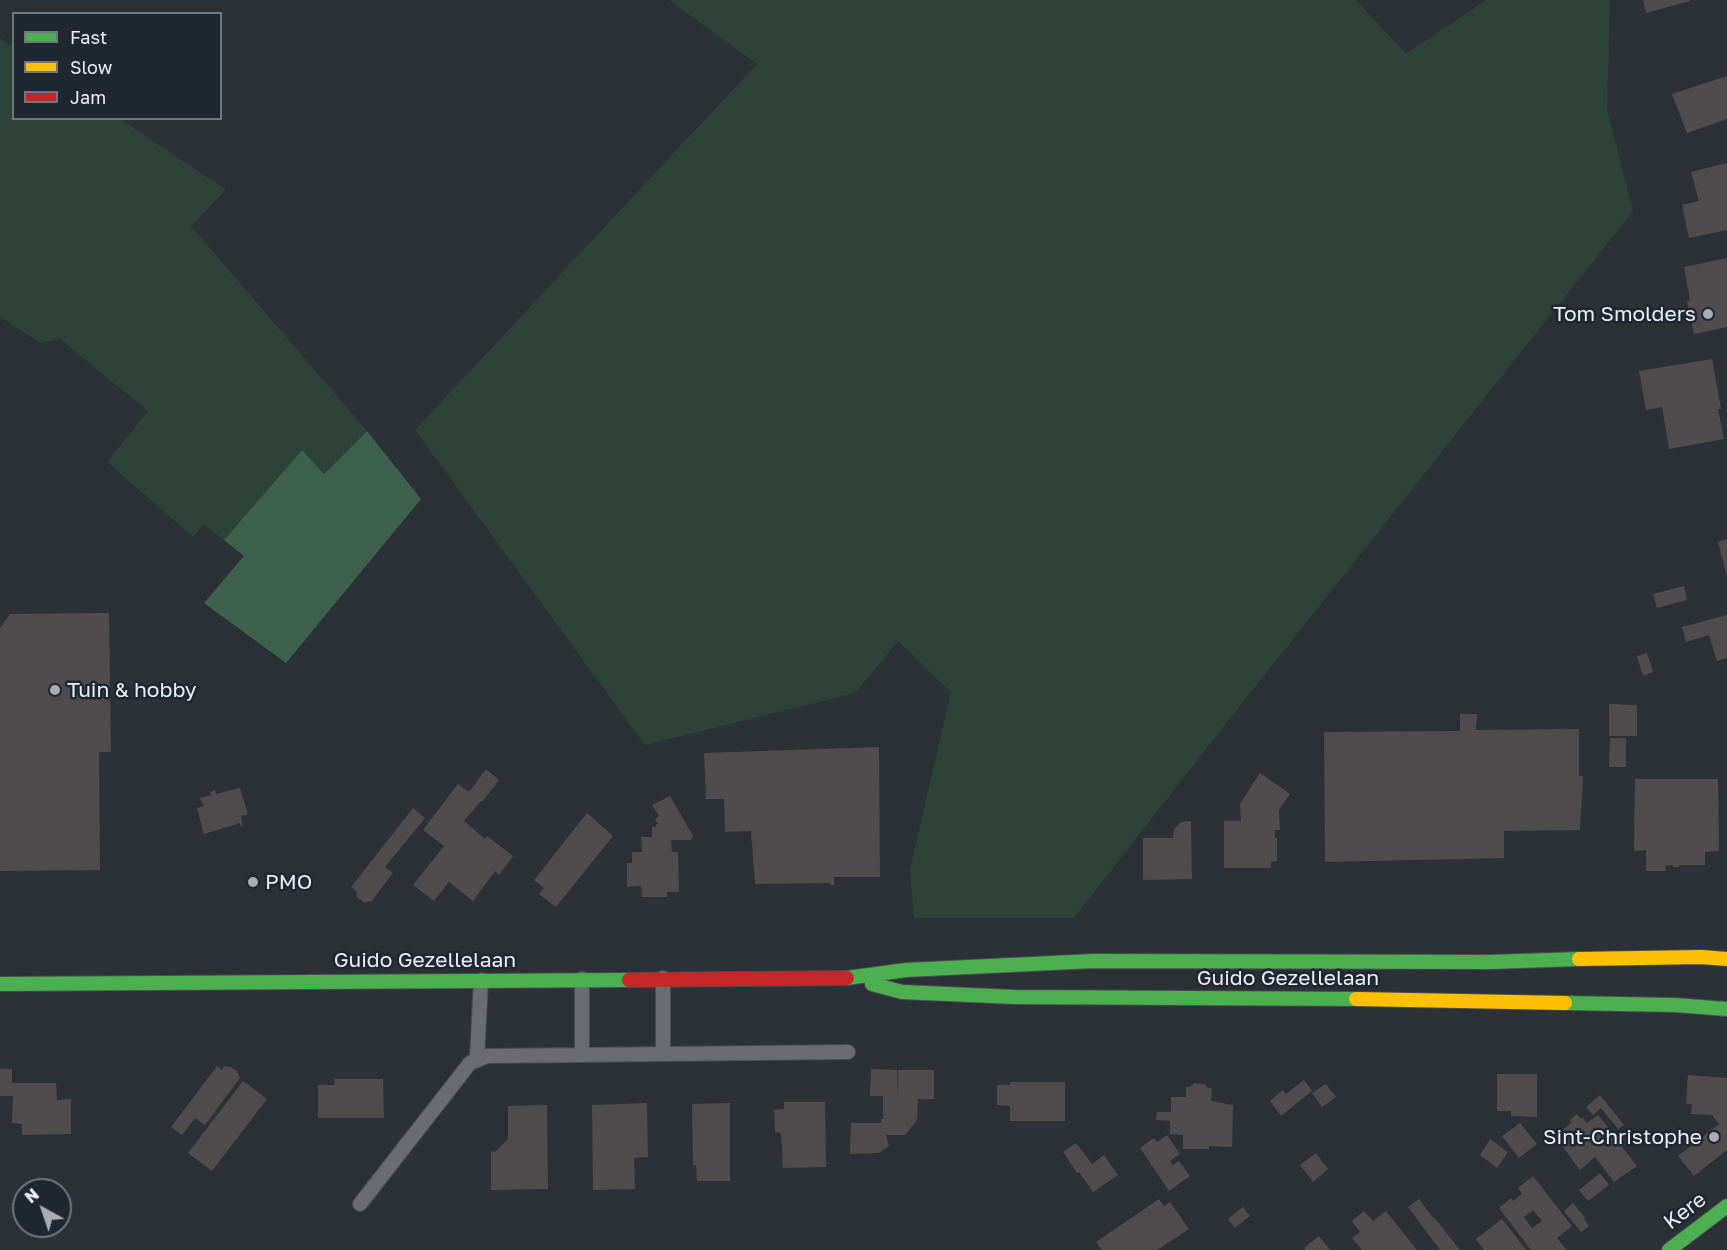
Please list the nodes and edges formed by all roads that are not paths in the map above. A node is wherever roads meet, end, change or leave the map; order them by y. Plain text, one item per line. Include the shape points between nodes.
1 (1727, 959) edge
2 (663, 978) junction
3 (850, 978) junction
4 (582, 979) junction
5 (481, 980) junction
6 (0, 984) edge
7 (1727, 1010) edge
8 (848, 1052) dead end
9 (663, 1053) junction
10 (582, 1055) junction
11 (477, 1059) junction
12 (360, 1204) dead end
13 (1727, 1206) edge
14 (1669, 1250) edge

1 - 3 main road, Guido Gezellelaan via 1634,957 1490,967 1220,966 1094,961 906,970
2 - 3 main road, Guido Gezellelaan
2 - 4 main road, Guido Gezellelaan
2 - 9 lane
3 - 7 main road, Guido Gezellelaan via 902,992 1015,997 1217,993 1491,996
4 - 5 main road, Guido Gezellelaan
4 - 10 lane
5 - 6 main road, Guido Gezellelaan
5 - 11 lane
8 - 9 lane
9 - 10 lane
10 - 11 lane
11 - 12 lane
13 - 14 main road, Kere

